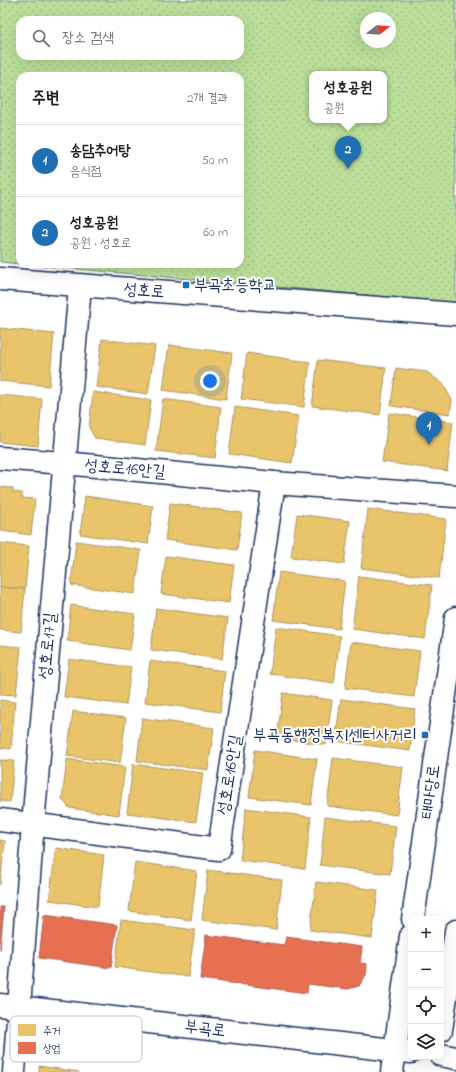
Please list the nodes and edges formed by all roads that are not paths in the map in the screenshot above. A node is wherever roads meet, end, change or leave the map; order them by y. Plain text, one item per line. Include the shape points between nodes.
1 (0, 279) edge
2 (80, 286) junction
3 (456, 314) edge
4 (0, 458) edge
5 (64, 463) junction
6 (274, 483) junction
7 (456, 496) edge
8 (456, 618) edge
9 (0, 820) edge
10 (33, 824) junction
11 (413, 916) edge
12 (456, 930) edge
13 (410, 952) edge
14 (10, 1006) edge
15 (11, 1016) edge
16 (97, 1016) edge
17 (142, 1021) edge
18 (442, 1024) edge
19 (403, 1051) edge
20 (444, 1056) edge
21 (456, 1058) edge
22 (437, 1060) edge
23 (13, 1062) edge
24 (14, 1072) edge
25 (392, 1072) edge
26 (435, 1072) edge

1 - 2 street, 성호로
2 - 3 street, 성호로
2 - 5 street, 성호로17길
4 - 5 street, 성호로16안길
5 - 6 street, 성호로16안길
5 - 10 street, 성호로17길
6 - 7 street, 성호로16안길
6 - 10 street, 성호로16안길 via 219,849
8 - 11 street, 태마당로
9 - 10 street, 성호로16안길
10 - 14 street, 성호로17길
12 - 18 street
13 - 19 street
14 - 15 street, 성호로17길
14 - 16 street, 부곡로
17 - 19 street, 부곡로
19 - 25 street
20 - 21 street
22 - 26 street
23 - 24 street, 성호로17길

